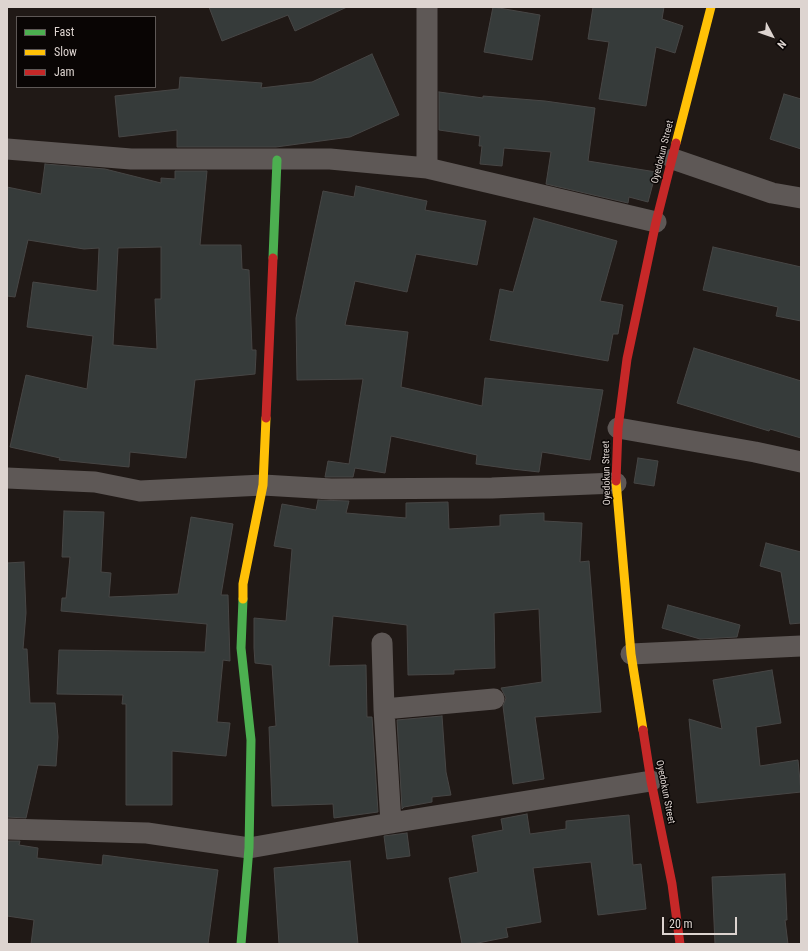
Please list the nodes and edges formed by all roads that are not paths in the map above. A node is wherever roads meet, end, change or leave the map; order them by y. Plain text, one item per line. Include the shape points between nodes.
1 (427, 7) edge
2 (711, 7) edge
3 (7, 150) edge
4 (673, 159) junction
5 (276, 160) junction
6 (427, 168) junction
7 (801, 198) edge
8 (656, 222) junction
9 (618, 428) junction
10 (801, 462) edge
11 (7, 478) edge
12 (616, 483) junction
13 (263, 485) junction
14 (382, 644) dead end
15 (801, 646) edge
16 (631, 654) junction
17 (494, 699) dead end
18 (384, 709) junction
19 (651, 781) junction
20 (391, 823) junction
21 (7, 829) edge
22 (249, 848) junction
23 (241, 944) edge
24 (680, 944) edge

1 - 6 street
2 - 4 street, Oyedokun Street
3 - 5 street via 131,159
4 - 7 street via 772,193
4 - 8 street, Oyedokun Street
5 - 6 street via 330,160
5 - 13 street
6 - 8 street
8 - 9 street, Oyedokun Street via 627,359
9 - 10 street
9 - 12 street, Oyedokun Street
11 - 13 street via 95,482 140,491
12 - 13 street via 492,488 331,489
12 - 16 street, Oyedokun Street
13 - 22 street via 243,584 241,648 251,740
14 - 18 street
15 - 16 street
16 - 19 street, Oyedokun Street
17 - 18 street
18 - 20 street
19 - 20 street
19 - 24 street, Oyedokun Street via 672,884
20 - 22 street
21 - 22 street via 148,833
22 - 23 street

